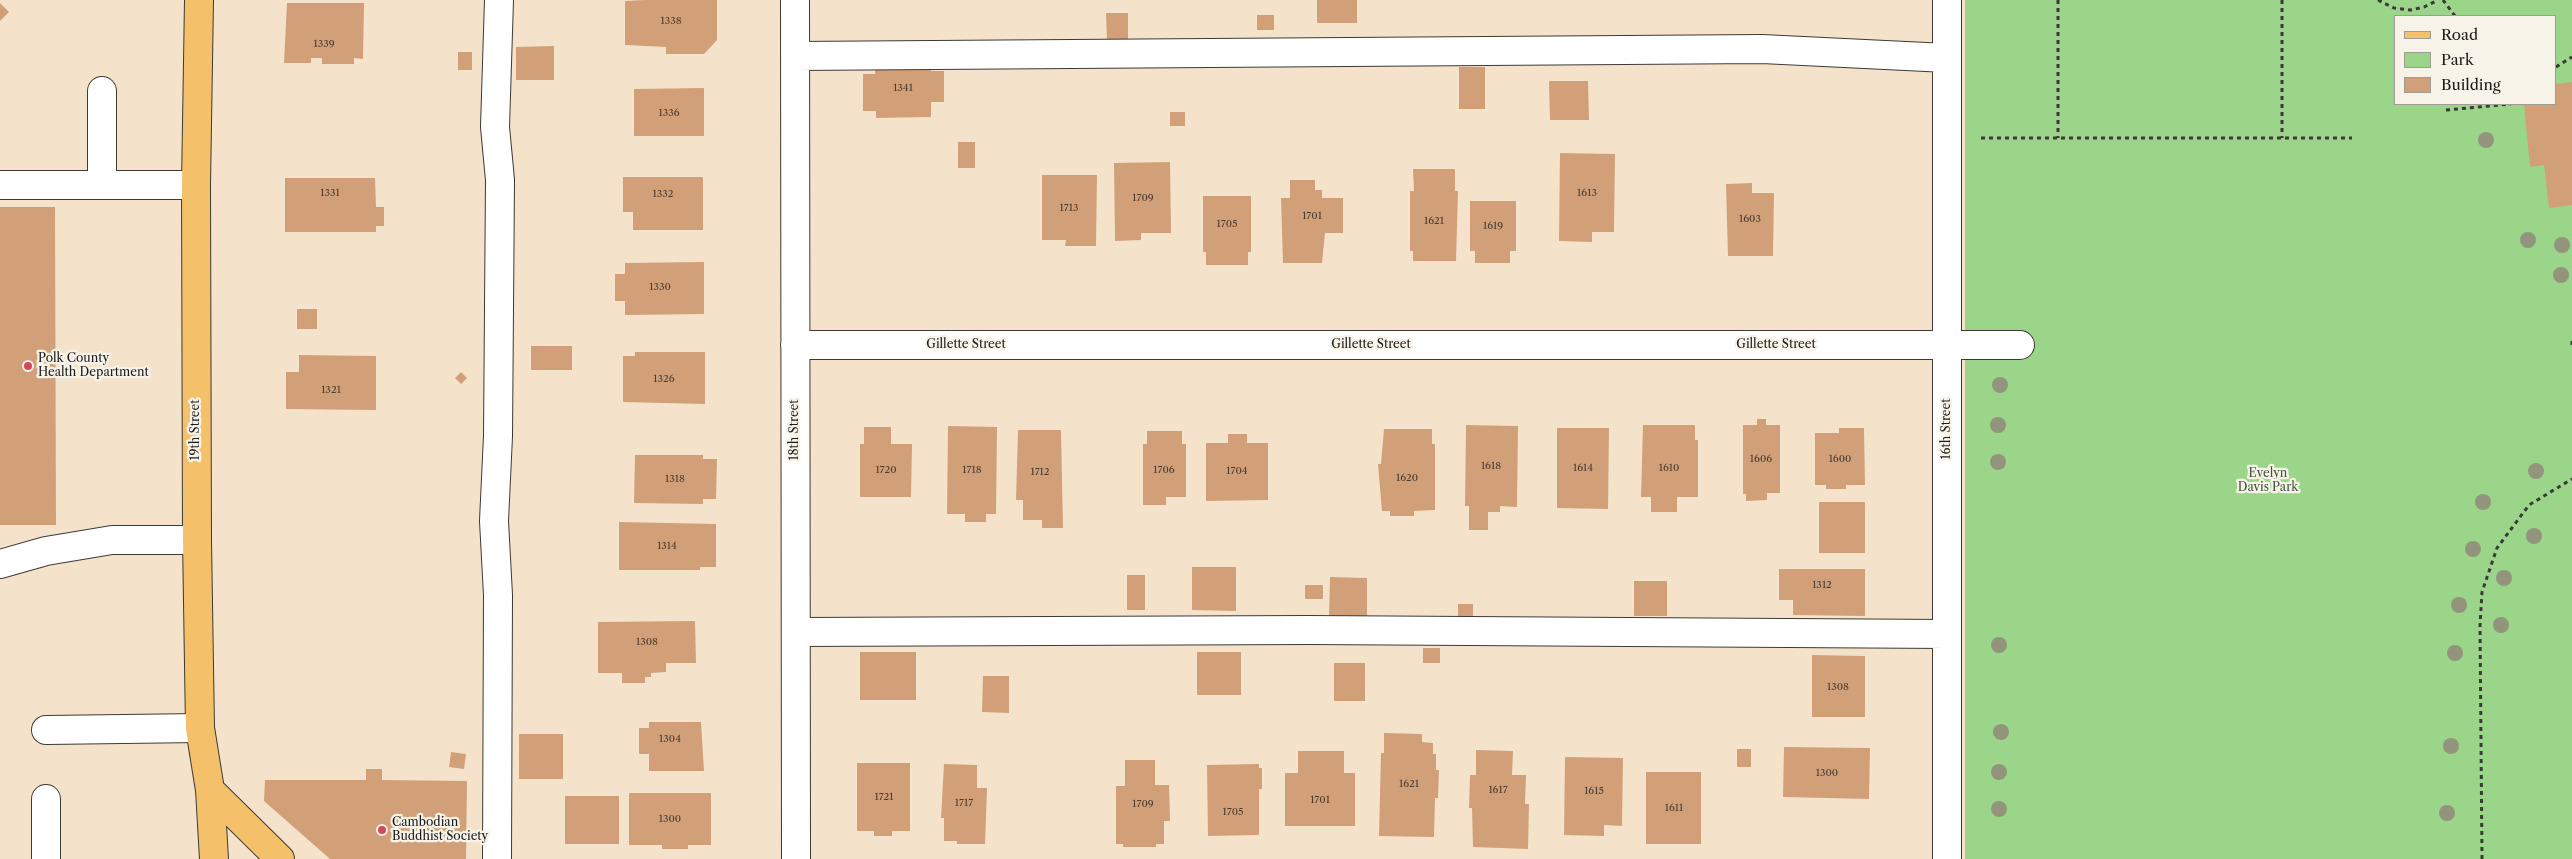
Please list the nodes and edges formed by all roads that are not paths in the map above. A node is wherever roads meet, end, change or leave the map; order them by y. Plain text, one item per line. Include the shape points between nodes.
1 (199, 0) edge
2 (499, 0) edge
3 (795, 0) edge
4 (1947, 0) edge
5 (795, 56) junction
6 (1947, 58) junction
7 (102, 92) dead end
8 (0, 186) edge
9 (102, 186) junction
10 (196, 186) junction
11 (795, 345) junction
12 (1947, 345) junction
13 (2020, 345) dead end
14 (197, 540) junction
15 (0, 564) edge
16 (796, 632) junction
17 (1947, 634) junction
18 (200, 728) junction
19 (46, 730) dead end
20 (210, 790) junction
21 (46, 799) dead end
22 (46, 859) edge
23 (214, 859) edge
24 (280, 859) edge
25 (497, 859) edge
26 (796, 859) edge
27 (1947, 859) edge

1 - 10 main road, 19th Street
2 - 25 street via 495,127 500,180 498,436 494,521 498,595
3 - 5 street, 18th Street
4 - 6 street, 16th Street
5 - 6 street via 1762,49
5 - 11 street, 18th Street
6 - 12 street, 16th Street
7 - 9 street
8 - 9 street
9 - 10 street
10 - 14 main road, 19th Street
11 - 12 street, Gillette Street
11 - 16 street, 18th Street
12 - 13 street, Gillette Street
12 - 17 street, 16th Street
14 - 15 street via 112,540 46,551
14 - 18 main road, 19th Street
16 - 17 street via 1309,630
16 - 26 street, 18th Street
17 - 27 street, 16th Street
18 - 19 street
18 - 20 main road, 19th Street
20 - 23 main road, 19th Street
20 - 24 main road
21 - 22 street

